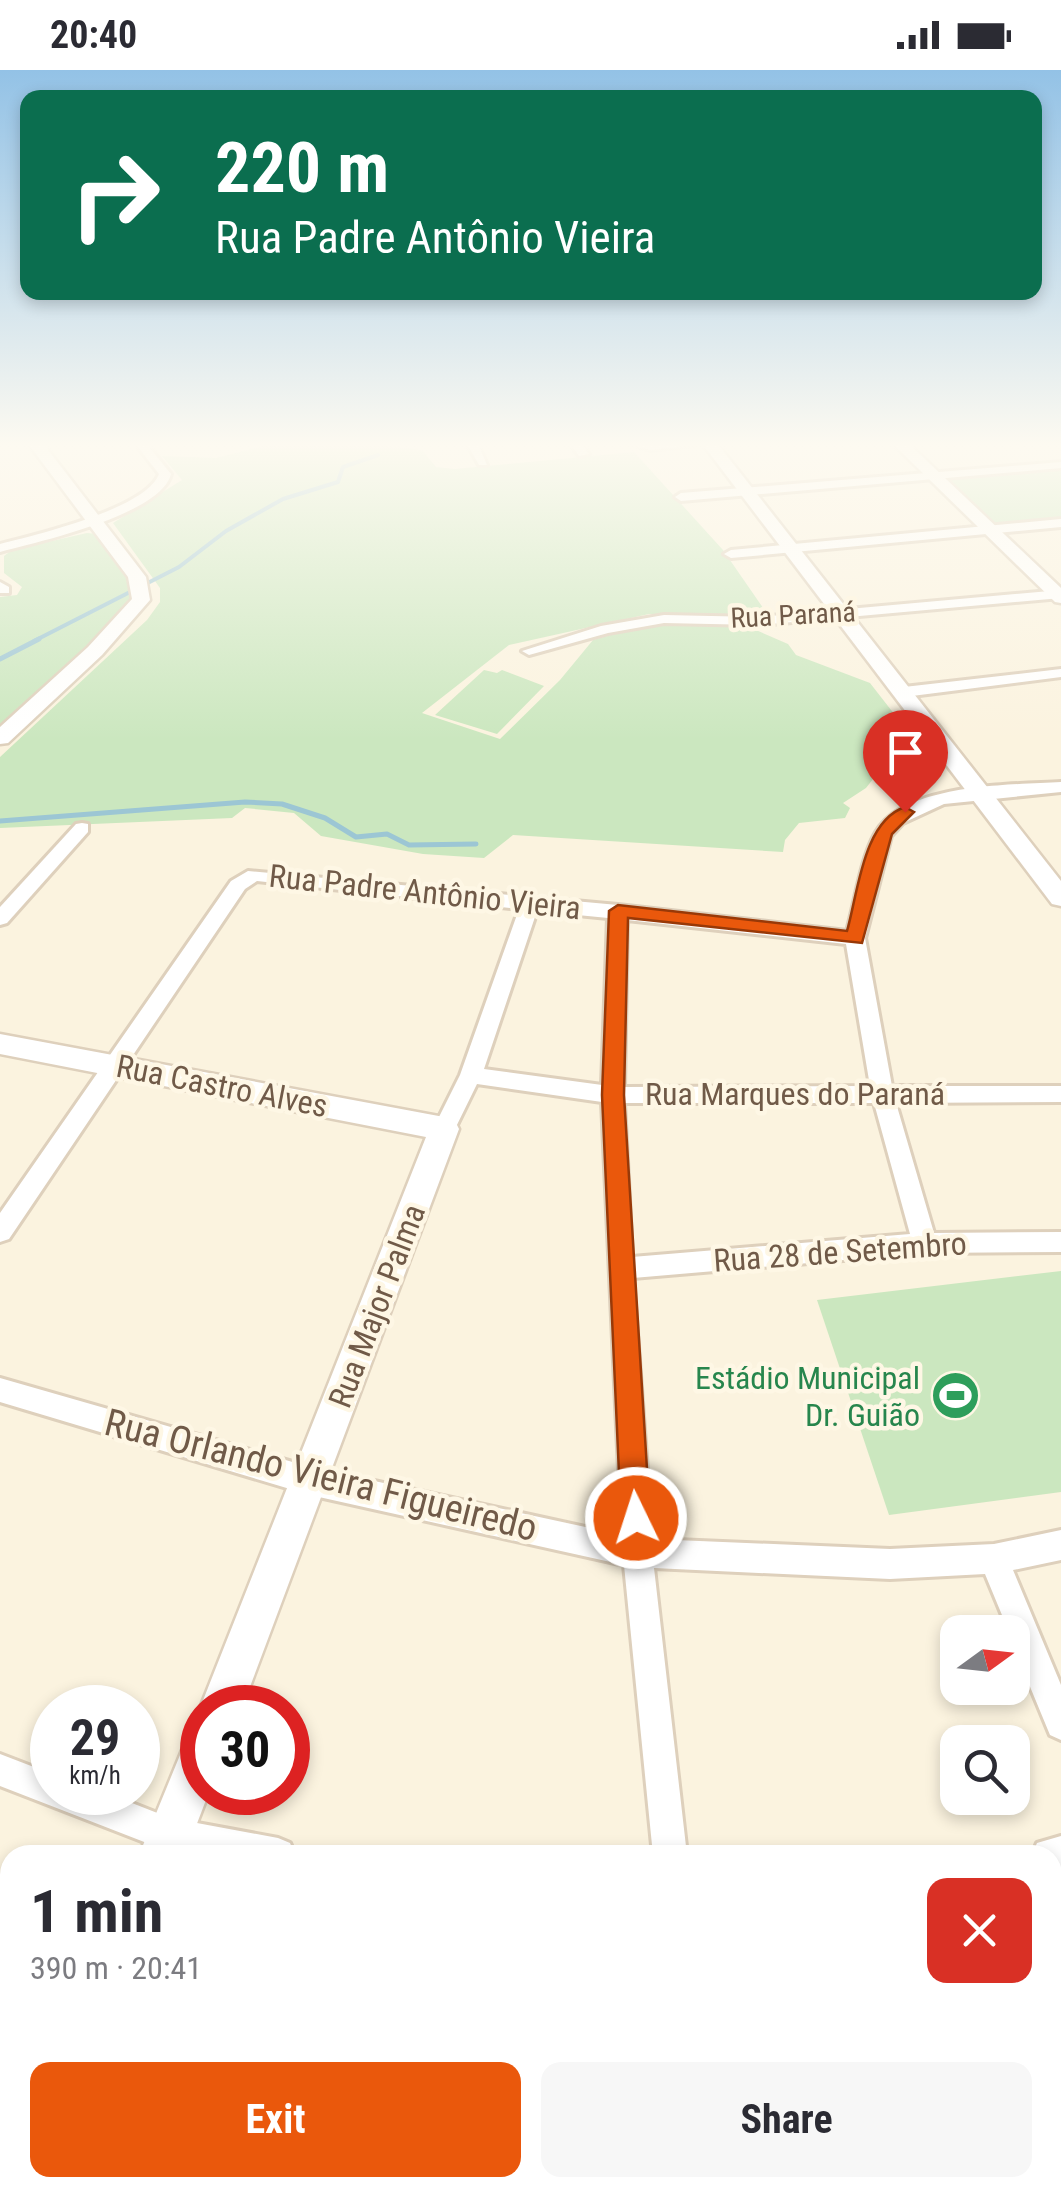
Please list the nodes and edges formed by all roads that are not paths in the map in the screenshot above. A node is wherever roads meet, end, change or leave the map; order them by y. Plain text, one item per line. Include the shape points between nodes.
1 (26, 541) edge
2 (110, 541) edge
3 (786, 541) edge
4 (865, 541) edge
5 (1001, 541) edge
6 (0, 548) edge
7 (791, 548) junction
8 (731, 554) dead end
9 (1060, 595) edge
10 (842, 614) junction
11 (529, 652) dead end
12 (1061, 673) edge
13 (904, 692) junction
14 (0, 738) edge
15 (1061, 787) edge
16 (980, 794) junction
17 (82, 828) dead end
18 (1061, 898) edge
19 (530, 904) junction
20 (3, 911) edge
21 (618, 911) junction
22 (855, 938) junction
23 (0, 1044) edge
24 (112, 1064) junction
25 (470, 1075) junction
26 (882, 1092) junction
27 (1061, 1094) edge
28 (613, 1095) junction
29 (444, 1128) junction
30 (0, 1232) edge
31 (1061, 1242) edge
32 (924, 1243) junction
33 (620, 1268) junction
34 (0, 1390) edge
35 (310, 1480) junction
36 (1061, 1545) edge
37 (638, 1553) junction
38 (994, 1559) junction
39 (229, 1685) edge
40 (1061, 1724) edge
41 (0, 1770) edge
42 (30, 1782) edge
43 (180, 1809) edge
44 (106, 1815) edge
45 (166, 1845) edge
46 (669, 1845) edge

1 - 6 street
2 - 14 street via 137,577 141,600
3 - 7 street
4 - 7 street
5 - 9 street
7 - 8 street
7 - 10 street
9 - 10 street, Rua Paraná
10 - 11 street, Rua Paraná via 631,622
10 - 13 street
12 - 13 street
13 - 16 street
15 - 16 street
16 - 18 street
16 - 22 street via 949,798 892,821
17 - 20 street
19 - 21 street, Rua Padre Antônio Vieira
19 - 24 street, Rua Padre Antônio Vieira via 254,875 238,886
19 - 25 street, Rua Major Palma
21 - 22 street, Rua Padre Antônio Vieira
21 - 28 street
22 - 26 street
23 - 24 street, Rua Castro Alves
24 - 29 street, Rua Castro Alves
24 - 30 street
25 - 28 street, Rua Marques do Paraná
25 - 29 street, Rua Major Palma
26 - 27 street, Rua Marques do Paraná
26 - 28 street, Rua Marques do Paraná
26 - 32 street
28 - 33 street
29 - 35 street, Rua Major Palma
31 - 32 street, Rua 28 de Setembro
32 - 33 street, Rua 28 de Setembro
33 - 37 street
34 - 35 street, Rua Orlando Vieira Figueiredo
35 - 37 street, Rua Orlando Vieira Figueiredo
35 - 39 street, Rua Major Palma
36 - 38 street, Rua Orlando Vieira Figueiredo
37 - 38 street, Rua Orlando Vieira Figueiredo via 890,1564
37 - 46 street
38 - 40 street
41 - 42 street
43 - 45 street
44 - 45 street

